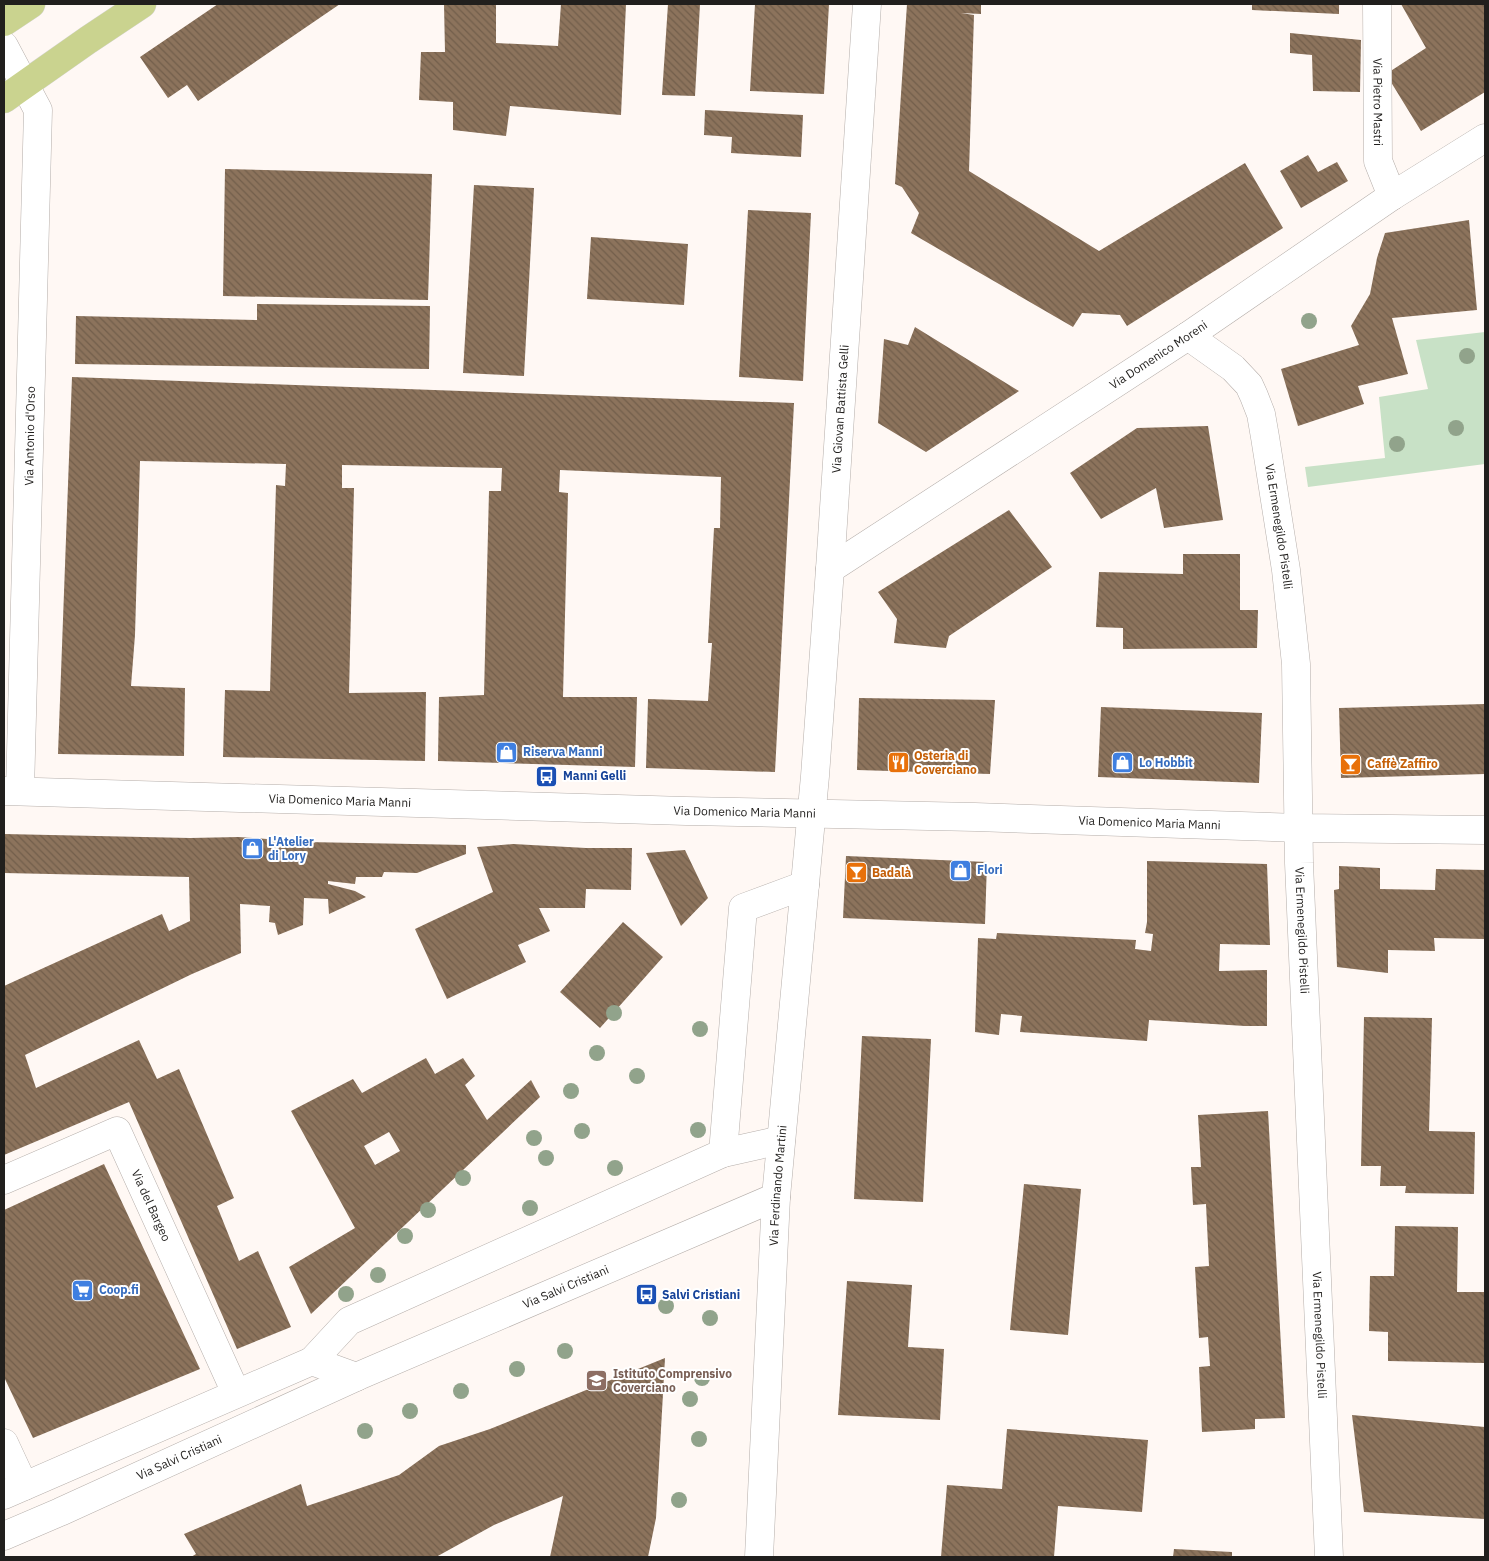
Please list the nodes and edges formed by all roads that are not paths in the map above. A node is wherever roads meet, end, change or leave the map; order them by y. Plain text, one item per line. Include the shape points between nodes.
1 (31, 4) edge
2 (142, 4) edge
3 (867, 4) edge
4 (1377, 4) edge
5 (4, 22) edge
6 (4, 46) edge
7 (14, 91) edge
8 (1485, 138) edge
9 (1392, 196) junction
10 (1188, 336) junction
11 (830, 569) junction
12 (12, 791) edge
13 (812, 813) junction
14 (1299, 828) junction
15 (1485, 830) edge
16 (805, 885) junction
17 (782, 1140) junction
18 (723, 1152) junction
19 (4, 1180) edge
20 (776, 1197) junction
21 (312, 1361) junction
22 (356, 1377) junction
23 (236, 1393) junction
24 (4, 1443) edge
25 (14, 1491) edge
26 (4, 1536) edge
27 (759, 1557) edge
28 (1329, 1557) edge

1 - 5 main road
2 - 7 main road
3 - 11 street, Via Giovan Battista Gelli
4 - 9 street, Via Pietro Mastri via 1378,161
6 - 7 street, Via Antonio d'Orso
7 - 12 street, Via Antonio d'Orso via 38,110
8 - 9 street, Via Domenico Moreni
9 - 10 street, Via Domenico Moreni
10 - 11 street, Via Domenico Moreni
10 - 14 street, Via Ermenegildo Pistelli via 1241,375 1249,385 1261,414 1286,570 1296,664
11 - 13 street, Via Giovan Battista Gelli
12 - 13 street, Via Domenico Maria Manni
13 - 14 street, Via Domenico Maria Manni
13 - 16 street, Via Ferdinando Martini
14 - 15 street, Via Domenico Maria Manni
14 - 28 street, Via Ermenegildo Pistelli
16 - 17 street, Via Ferdinando Martini
16 - 18 street via 743,908
17 - 18 street
17 - 20 street, Via Ferdinando Martini
18 - 21 street via 349,1321
19 - 23 street, Via del Bargeo via 117,1131
20 - 22 street, Via Salvi Cristiani
20 - 27 street, Via Ferdinando Martini
21 - 22 street
21 - 23 street
22 - 26 street, Via Salvi Cristiani
23 - 25 street
24 - 25 street

